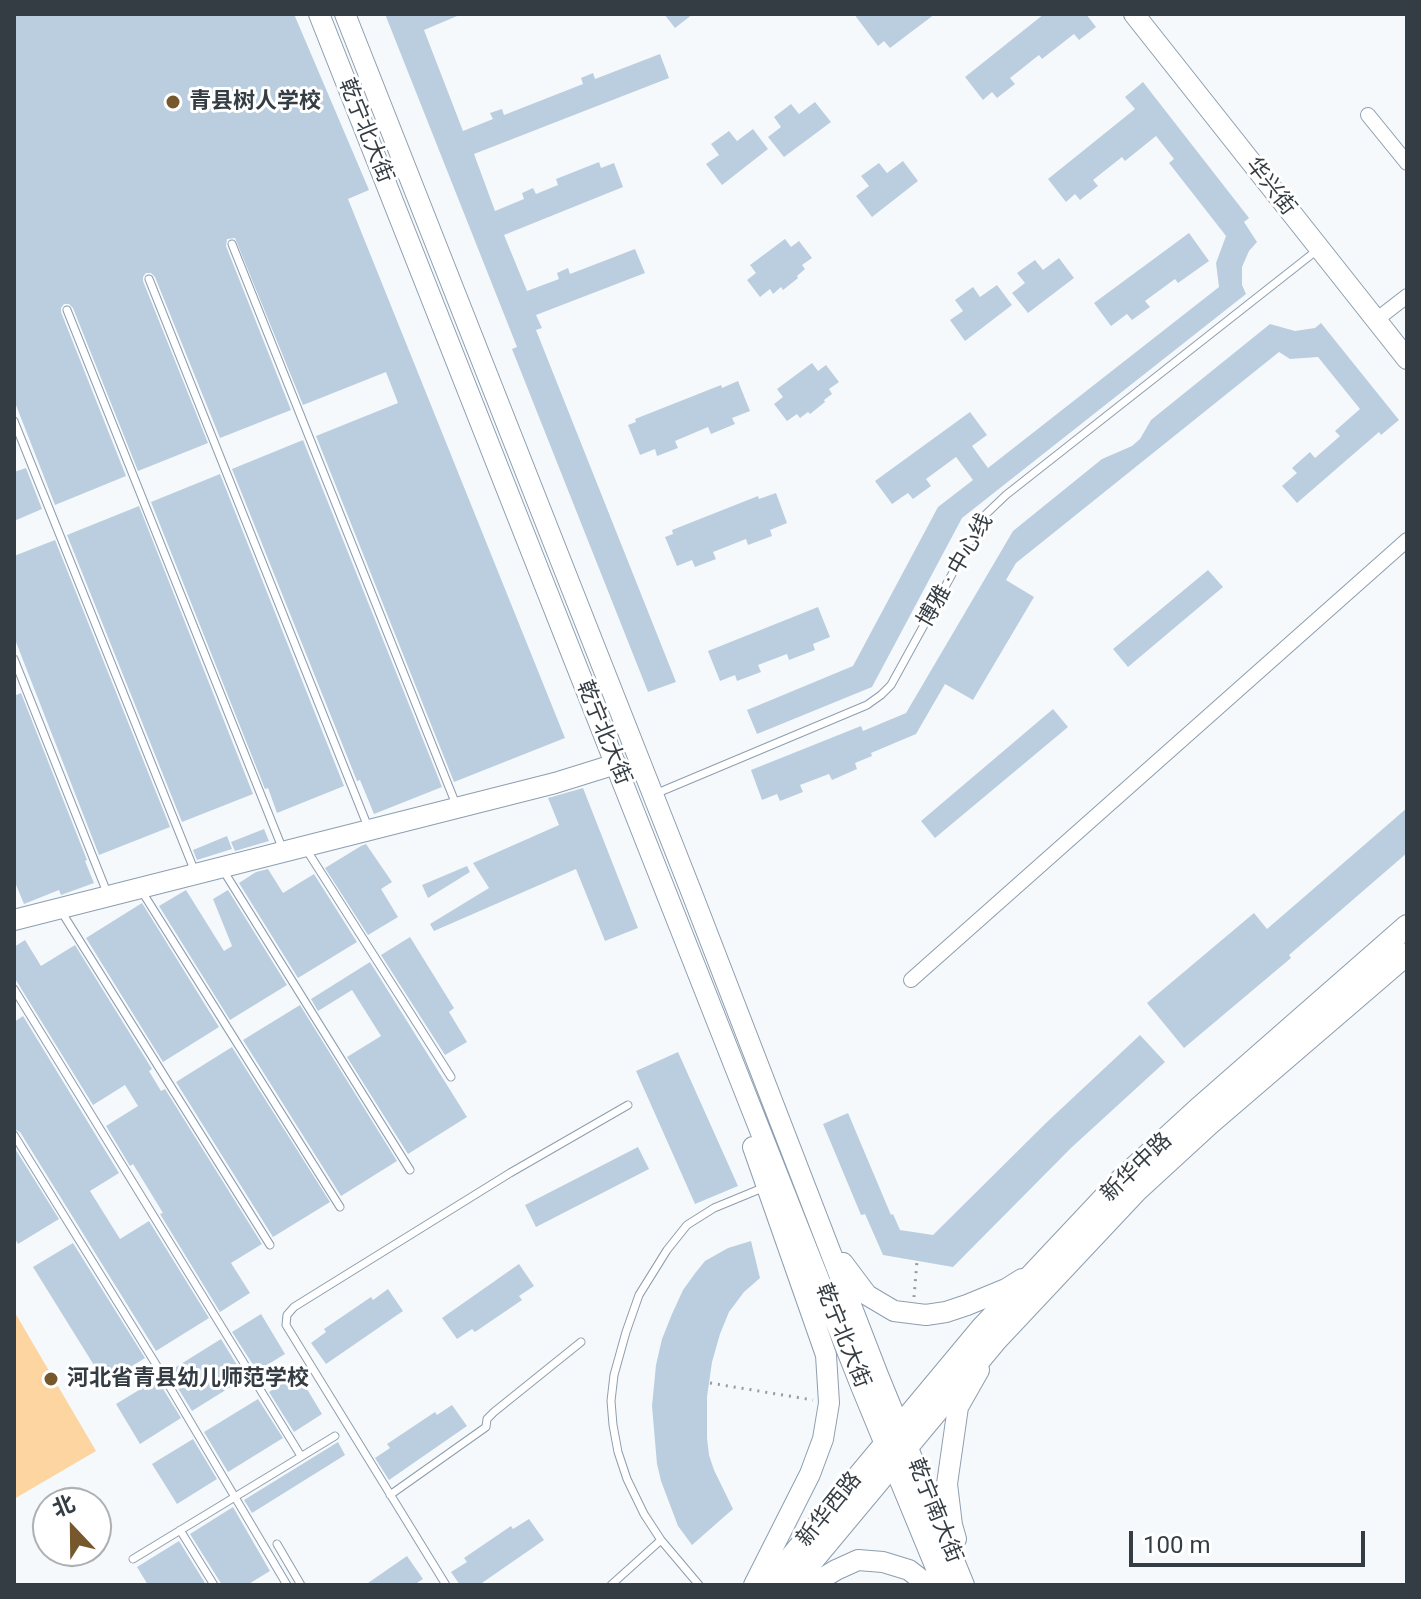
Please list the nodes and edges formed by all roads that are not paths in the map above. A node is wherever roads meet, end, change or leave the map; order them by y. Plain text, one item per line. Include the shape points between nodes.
1 (319, 14) edge
2 (345, 14) edge
3 (1134, 14) edge
4 (1368, 115) dead end
5 (1407, 163) edge
6 (232, 244) dead end
7 (1319, 249) junction
8 (149, 279) dead end
9 (1407, 296) edge
10 (67, 310) dead end
11 (1376, 320) junction
12 (1407, 359) edge
13 (14, 421) edge
14 (1407, 540) edge
15 (14, 659) edge
16 (616, 764) junction
17 (653, 795) junction
18 (458, 808) junction
19 (370, 830) junction
20 (305, 847) junction
21 (284, 852) junction
22 (222, 868) junction
23 (196, 874) junction
24 (140, 889) junction
25 (109, 896) junction
26 (60, 909) junction
27 (16, 915) edge
28 (1407, 926) edge
29 (1407, 954) edge
30 (911, 980) dead end
31 (14, 989) edge
32 (727, 1047) junction
33 (451, 1077) dead end
34 (628, 1105) dead end
35 (14, 1135) edge
36 (410, 1170) dead end
37 (767, 1186) junction
38 (806, 1187) junction
39 (340, 1207) dead end
40 (270, 1245) dead end
41 (1039, 1268) junction
42 (996, 1340) junction
43 (581, 1342) dead end
44 (335, 1436) dead end
45 (896, 1445) junction
46 (301, 1456) junction
47 (390, 1495) junction
48 (235, 1497) junction
49 (180, 1530) junction
50 (661, 1540) junction
51 (277, 1544) dead end
52 (133, 1559) dead end
53 (214, 1585) edge
54 (287, 1585) edge
55 (301, 1585) edge
56 (446, 1585) edge
57 (611, 1585) edge
58 (699, 1585) edge
59 (754, 1585) edge
60 (768, 1585) edge
61 (792, 1585) edge
62 (811, 1585) edge
63 (926, 1585) edge
64 (943, 1585) edge
65 (966, 1585) edge

1 - 16 main road, 乾宁北大街
2 - 17 main road, 乾宁北大街
3 - 7 main road, 华兴街
4 - 5 street
6 - 18 lane
7 - 11 main road, 华兴街
7 - 17 lane, 博雅 · 中心线 via 984,516 881,695
8 - 19 lane
9 - 11 street
10 - 21 lane
11 - 12 main road, 华兴街
13 - 23 lane
14 - 30 street
15 - 25 lane
16 - 18 main road
16 - 32 main road, 乾宁北大街
17 - 38 main road, 乾宁北大街
18 - 19 main road
19 - 20 main road
20 - 21 main road
20 - 33 lane
21 - 22 main road
22 - 23 main road
22 - 36 lane
23 - 24 main road
24 - 25 main road
24 - 39 lane
25 - 26 main road
26 - 27 main road
26 - 40 lane
28 - 41 main road, 新华中路 via 1123,1178
29 - 42 main road, 新华中路 via 1146,1182
31 - 46 lane
32 - 37 main road via 730,1081
32 - 45 main road, 乾宁北大街
34 - 47 lane via 287,1315 286,1325
35 - 48 lane
37 - 50 lane via 687,1225 639,1295 626,1332 614,1375 613,1425 627,1479
37 - 59 main road via 826,1355 829,1403 810,1474
38 - 41 main road via 845,1268 867,1295 894,1311 946,1312 1006,1289
38 - 45 main road, 乾宁北大街
41 - 45 main road, 新华中路 via 982,1328
42 - 45 main road, 新华中路
42 - 65 main road via 958,1407 947,1484
43 - 47 lane via 494,1412 486,1427
44 - 46 lane
45 - 60 main road, 新华西路
45 - 61 main road, 新华西路
45 - 64 main road, 乾宁南大街
45 - 65 main road, 乾宁南大街
46 - 48 lane
47 - 56 lane
48 - 49 lane
48 - 54 lane
49 - 52 lane
49 - 53 lane
50 - 57 lane
50 - 58 lane
51 - 55 lane
62 - 63 main road via 858,1560 909,1570

